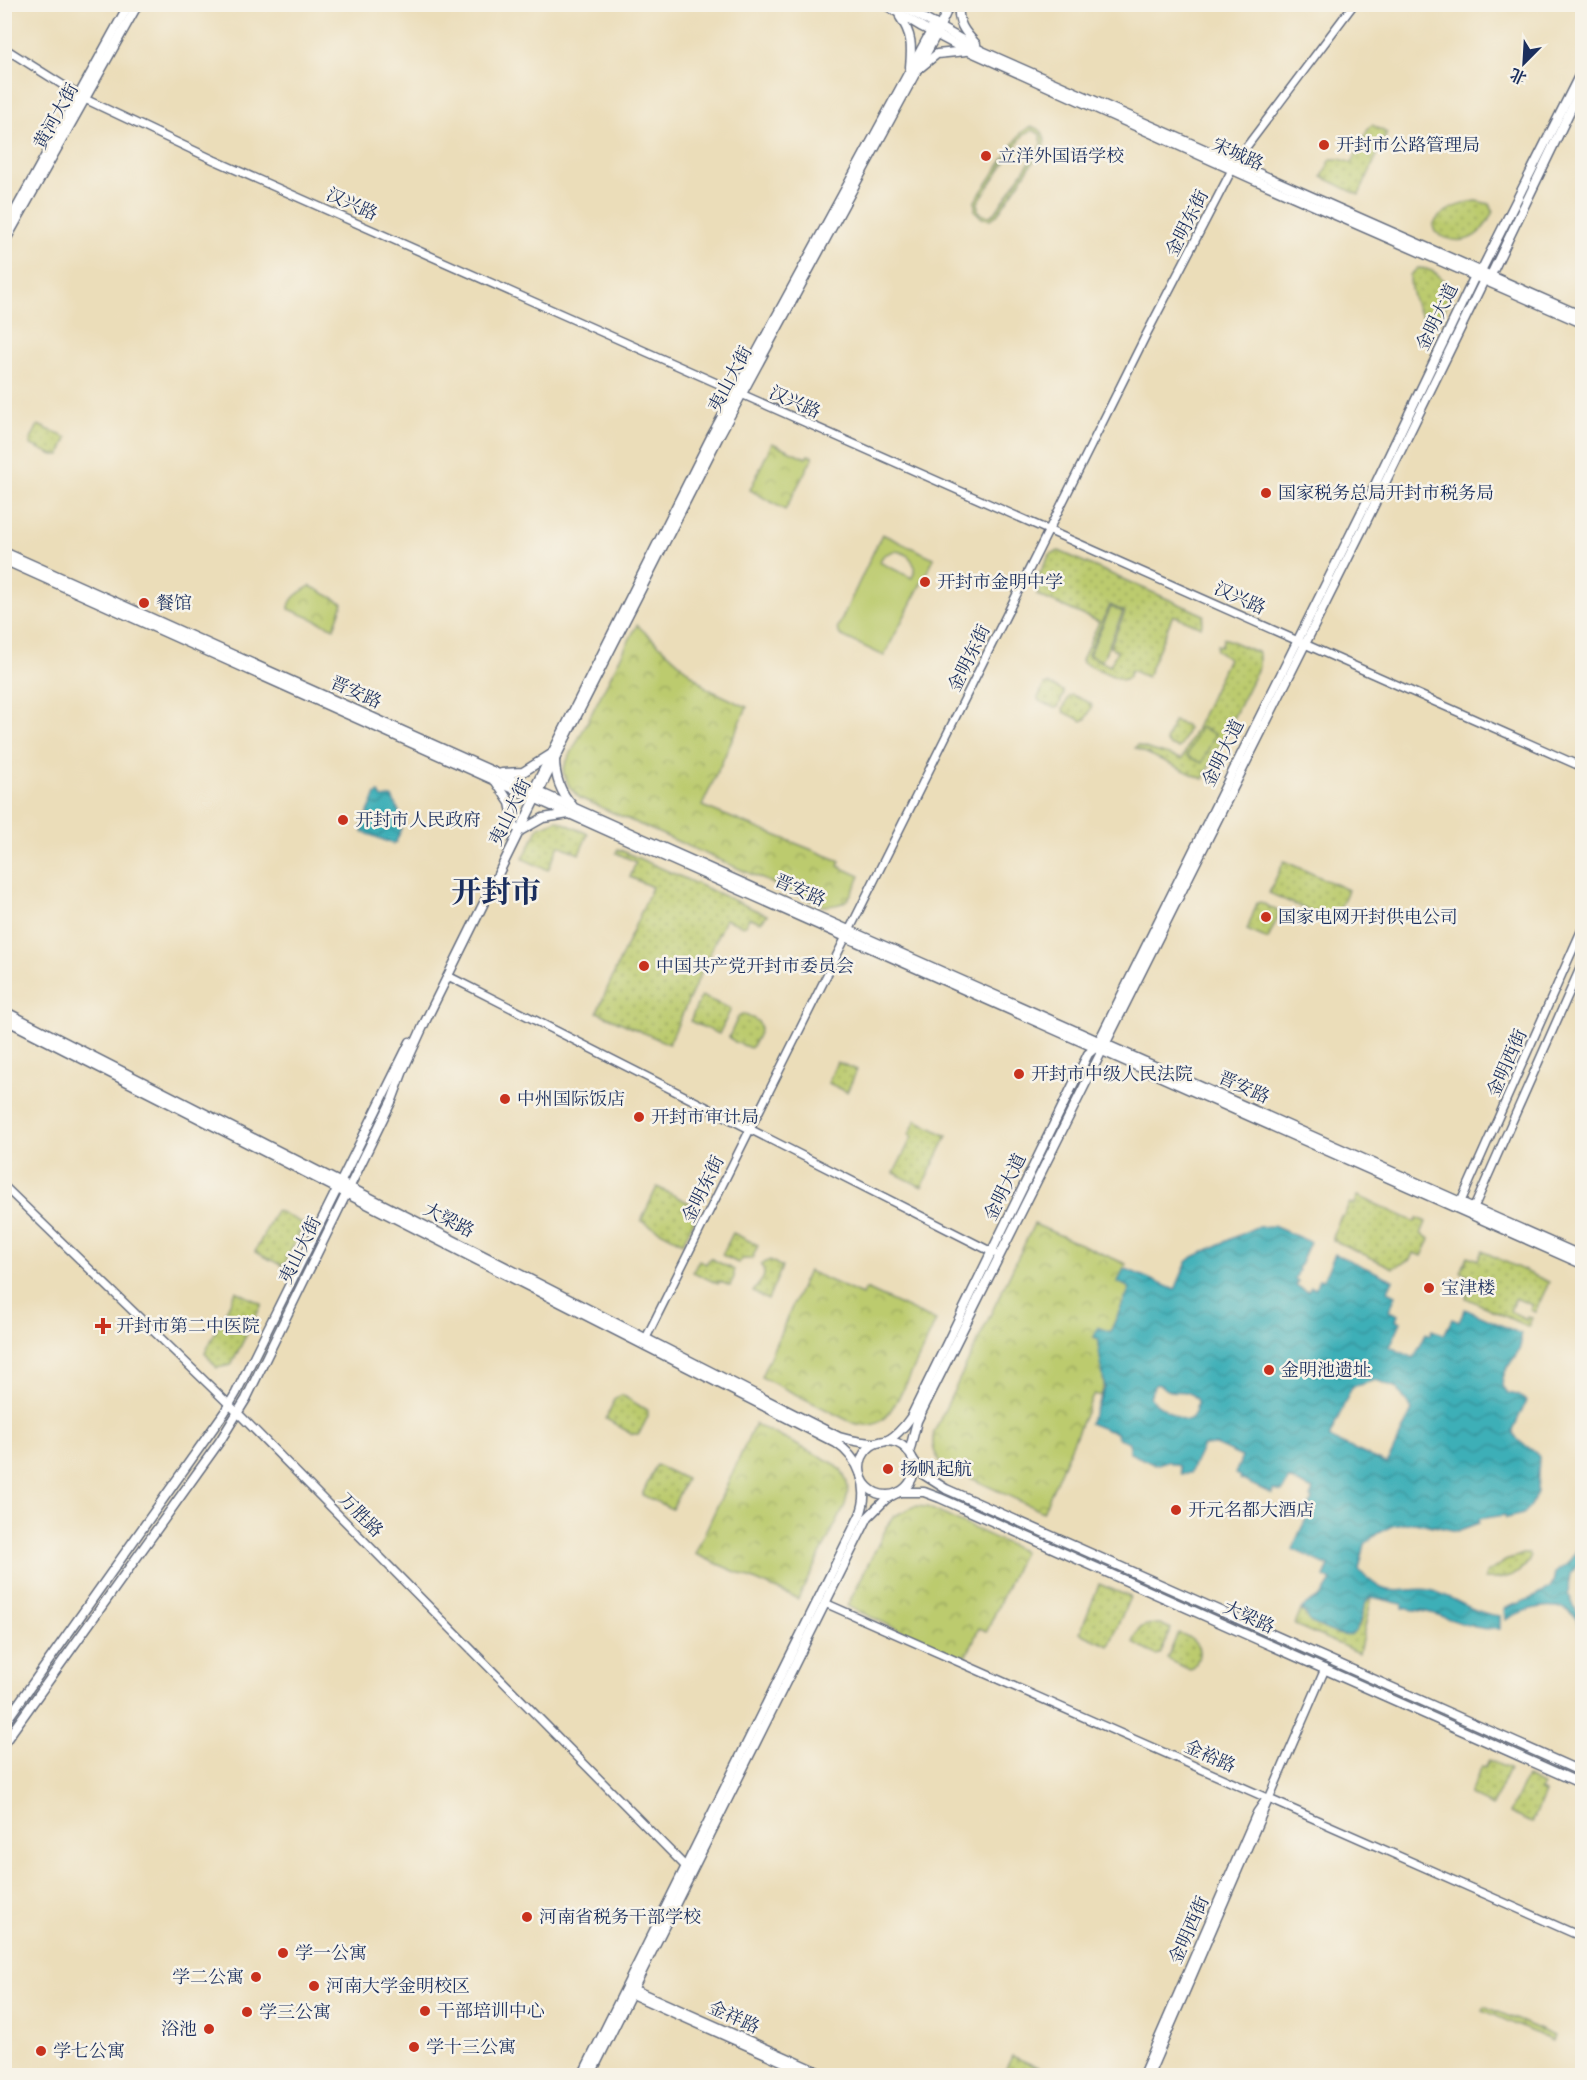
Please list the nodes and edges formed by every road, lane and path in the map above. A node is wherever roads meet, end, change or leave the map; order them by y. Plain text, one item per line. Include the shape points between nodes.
1 (129, 4) edge
2 (138, 4) edge
3 (884, 4) edge
4 (909, 4) edge
5 (927, 4) edge
6 (944, 4) edge
7 (950, 4) edge
8 (959, 4) edge
9 (1354, 4) edge
10 (896, 7) edge
11 (934, 30) junction
12 (4, 48) edge
13 (970, 51) junction
14 (982, 51) junction
15 (4, 53) edge
16 (1582, 70) edge
17 (912, 73) junction
18 (1582, 86) edge
19 (80, 99) junction
20 (1234, 166) junction
21 (4, 231) edge
22 (4, 243) edge
23 (1483, 275) junction
24 (1582, 316) edge
25 (1582, 323) edge
26 (737, 394) junction
27 (1048, 533) junction
28 (4, 552) edge
29 (4, 560) edge
30 (1300, 644) junction
31 (553, 757) junction
32 (1582, 769) edge
33 (494, 776) junction
34 (535, 794) junction
35 (572, 811) junction
36 (517, 829) junction
37 (1582, 929) edge
38 (847, 933) junction
39 (1582, 964) edge
40 (448, 976) junction
41 (4, 1011) edge
42 (4, 1019) edge
43 (1101, 1045) junction
44 (750, 1128) junction
45 (338, 1185) junction
46 (4, 1186) edge
47 (348, 1190) junction
48 (1460, 1205) junction
49 (1472, 1211) junction
50 (995, 1254) junction
51 (1582, 1256) edge
52 (1582, 1264) edge
53 (645, 1342) junction
54 (229, 1404) junction
55 (238, 1413) junction
56 (882, 1442) junction
57 (910, 1456) junction
58 (862, 1477) junction
59 (897, 1493) junction
60 (825, 1603) junction
61 (1325, 1669) junction
62 (4, 1724) edge
63 (4, 1743) edge
64 (1582, 1772) edge
65 (1582, 1784) edge
66 (1268, 1798) junction
67 (688, 1869) junction
68 (1582, 1937) edge
69 (629, 1990) junction
70 (1582, 2066) edge
71 (582, 2076) edge
72 (590, 2076) edge
73 (814, 2076) edge
74 (829, 2076) edge
75 (1142, 2076) edge
76 (1149, 2076) edge
77 (1578, 2076) edge

1 - 19 main road, 黄河大街
2 - 19 main road, 黄河大街
3 - 10 main road, 宋城路
4 - 5 main road
6 - 11 main road, 夷山大街
7 - 11 main road, 夷山大街
8 - 14 main road via 960,24
9 - 20 street, 金明东街
10 - 11 main road, 宋城路
10 - 17 main road via 910,32
11 - 13 main road, 宋城路
11 - 14 main road, 宋城路
11 - 17 main road, 夷山大街
12 - 19 street, 汉兴路
13 - 17 main road via 937,54
13 - 20 main road, 宋城路
14 - 20 main road, 宋城路
15 - 19 street, 汉兴路
16 - 23 main road, 金明大道
17 - 26 main road, 夷山大街
18 - 23 main road, 金明大道
19 - 21 main road, 黄河大街
19 - 22 main road, 黄河大街
19 - 26 street, 汉兴路 via 213,163
20 - 23 main road, 宋城路
20 - 27 street, 金明东街
23 - 24 main road, 宋城路
23 - 25 main road, 宋城路
23 - 30 main road, 金明大道 via 1372,491
26 - 27 street, 汉兴路
26 - 31 main road, 夷山大街
27 - 30 street, 汉兴路
27 - 38 street, 金明东街
28 - 33 main road, 晋安路
29 - 33 main road, 晋安路
30 - 32 street, 汉兴路
30 - 43 main road, 金明大道
31 - 33 main road via 523,772
31 - 34 main road, 夷山大街
31 - 35 main road via 561,790
33 - 34 main road, 晋安路
33 - 36 main road via 510,803
34 - 35 main road, 晋安路
34 - 36 main road, 夷山大街
35 - 36 main road
35 - 38 main road, 晋安路
36 - 40 main road, 夷山大街
36 - 45 main road, 夷山大街
37 - 48 street, 金明西街
38 - 43 main road, 晋安路
38 - 44 street, 金明东街
39 - 49 street, 金明西街
40 - 44 street
40 - 47 main road, 夷山大街
41 - 45 main road, 大梁路
42 - 45 main road, 大梁路
43 - 48 main road, 晋安路
43 - 50 main road, 金明大道
44 - 50 street
44 - 53 street, 金明东街
45 - 47 main road, 大梁路
45 - 54 main road, 夷山大街
46 - 54 street, 万胜路
47 - 53 main road, 大梁路
47 - 55 main road, 夷山大街
48 - 49 main road, 晋安路
49 - 51 main road, 晋安路
49 - 52 main road, 晋安路
50 - 56 main road, 金明大道 via 910,1417
50 - 57 main road, 金明大道 via 916,1421
53 - 56 main road, 大梁路 via 839,1437
53 - 58 main road, 大梁路 via 836,1443 853,1459
54 - 55 street, 万胜路
54 - 62 main road, 夷山大街
55 - 63 main road, 夷山大街
55 - 67 street, 万胜路
56 - 57 main road via 895,1443
56 - 58 main road via 866,1453
57 - 59 main road via 912,1479
57 - 64 main road, 大梁路 via 924,1475 946,1490
58 - 59 main road via 877,1493
58 - 67 main road via 864,1497 860,1515
59 - 60 main road via 868,1517
59 - 61 main road, 大梁路 via 916,1491 932,1495
60 - 66 street, 金裕路
60 - 67 main road
61 - 65 main road, 大梁路
61 - 66 street, 金明西街
66 - 68 street, 金裕路
66 - 75 street, 金明西街 via 1257,1812
66 - 76 street, 金明西街
67 - 69 main road
69 - 71 main road
69 - 72 main road
69 - 73 street, 金祥路
69 - 74 street, 金祥路
70 - 77 main road

